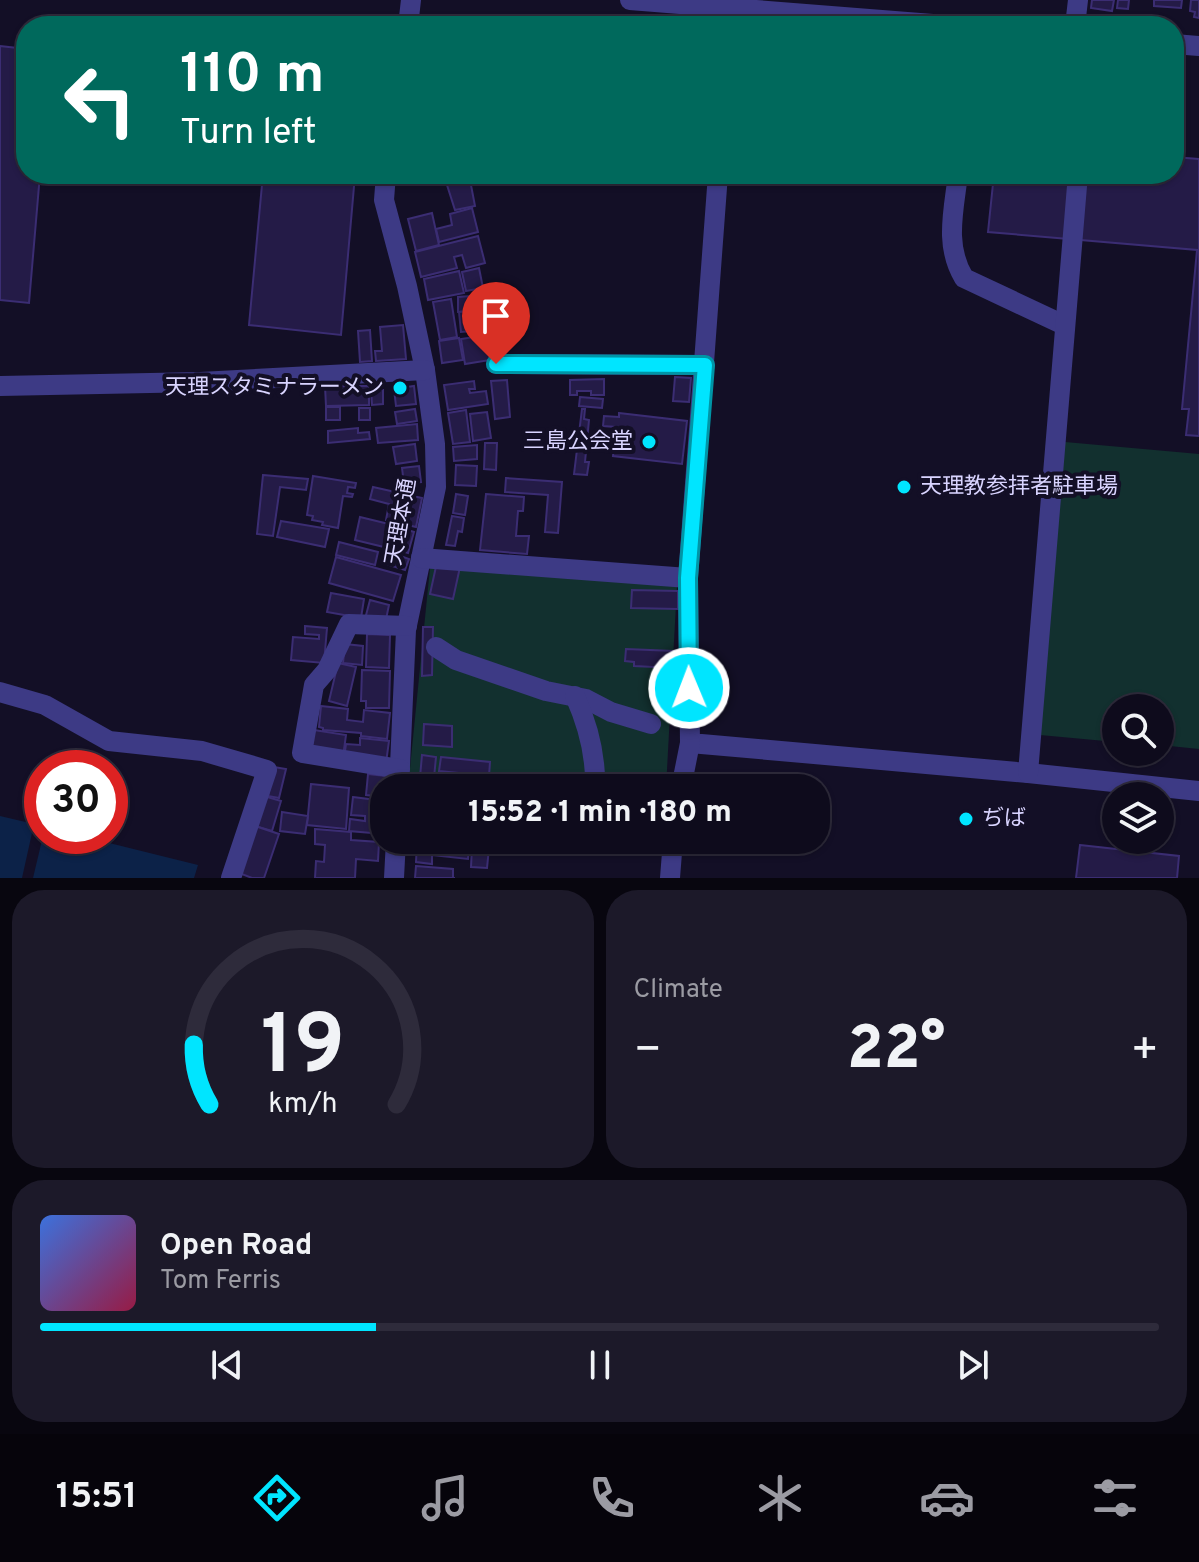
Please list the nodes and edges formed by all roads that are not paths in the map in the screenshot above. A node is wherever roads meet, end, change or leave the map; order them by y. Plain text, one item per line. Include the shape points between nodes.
1 (630, 0) edge
2 (787, 6) edge
3 (872, 16) edge
4 (385, 184) edge
5 (717, 184) edge
6 (957, 184) edge
7 (1077, 184) edge
8 (1064, 325) junction
9 (496, 364) dead end
10 (705, 365) junction
11 (425, 370) junction
12 (0, 386) edge
13 (421, 558) junction
14 (688, 578) junction
15 (407, 626) junction
16 (436, 647) dead end
17 (0, 692) edge
18 (575, 696) junction
19 (651, 724) dead end
20 (690, 743) junction
21 (1028, 773) junction
22 (381, 774) edge
23 (400, 774) edge
24 (596, 774) edge
25 (684, 774) edge
26 (1199, 791) edge
27 (395, 854) edge
28 (672, 854) edge
29 (231, 878) edge
30 (394, 878) edge
31 (670, 878) edge

1 - 2 street
2 - 3 street
4 - 11 street, 天理本通 via 384,200
5 - 10 street
6 - 8 street via 951,247 964,278
7 - 8 street
8 - 21 street
9 - 10 street
10 - 14 street
11 - 12 street
11 - 13 street, 天理本通 via 436,487
13 - 14 street
13 - 15 street, 天理本通
14 - 20 street
15 - 22 street via 349,624 314,685 302,753
15 - 23 street, 天理本通
16 - 18 street via 456,660
17 - 29 street via 45,705 109,741 202,751 267,770
18 - 19 street
18 - 24 street
20 - 21 street
20 - 25 street
21 - 26 street
27 - 30 street
28 - 31 street

